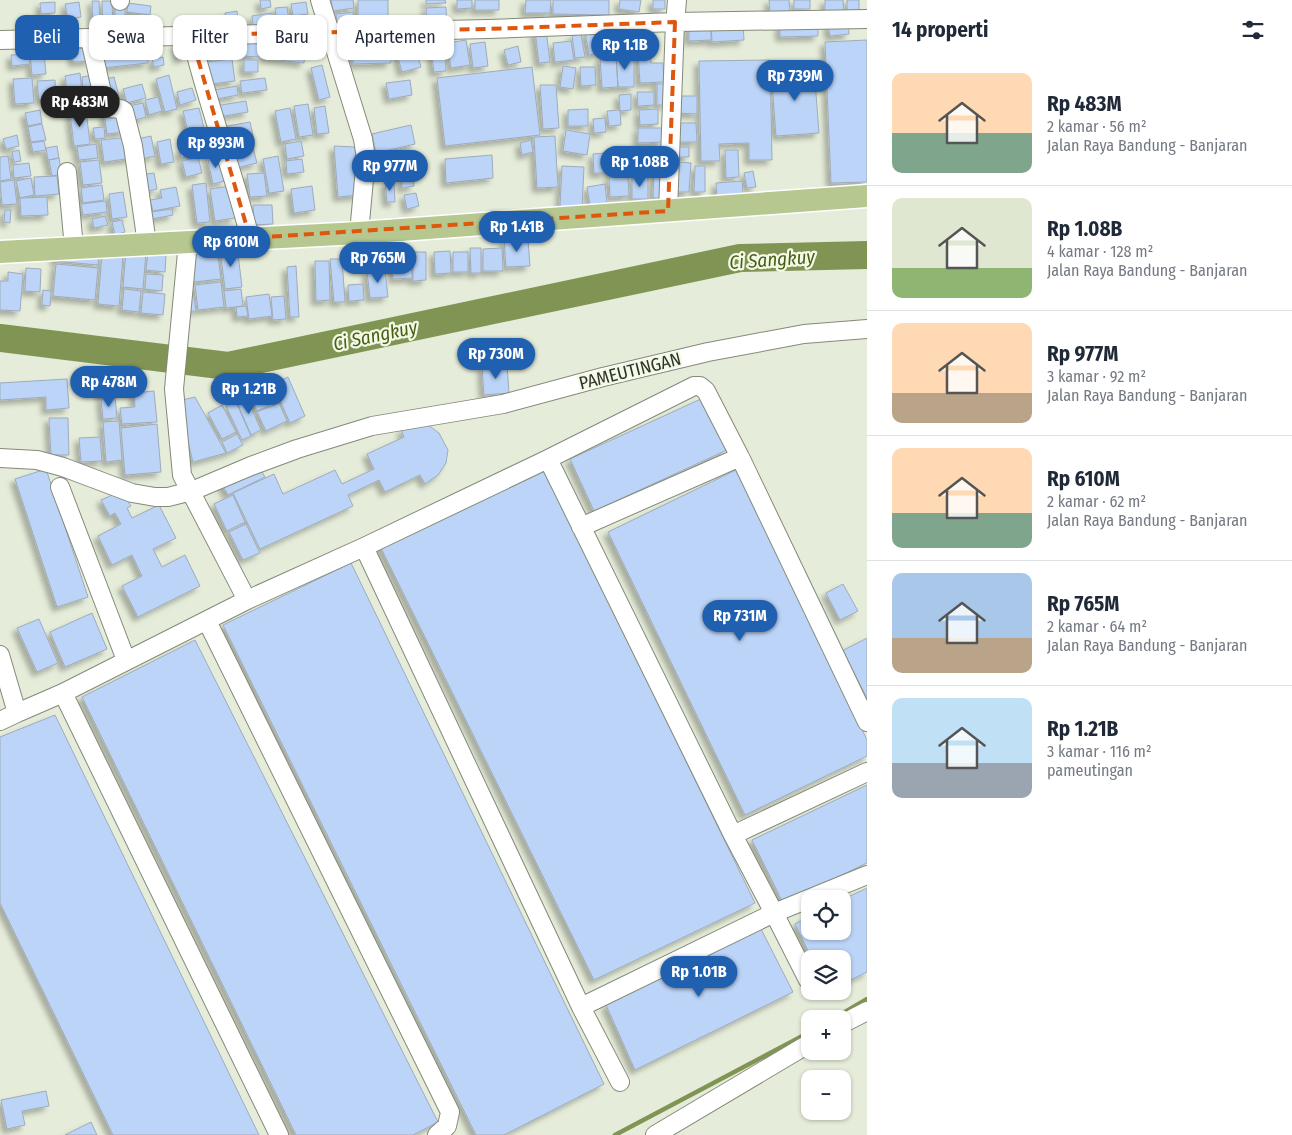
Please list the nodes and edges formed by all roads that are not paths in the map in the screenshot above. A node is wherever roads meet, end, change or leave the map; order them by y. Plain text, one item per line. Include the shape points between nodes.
1 (320, 0) edge
2 (677, 0) edge
3 (867, 19) edge
4 (675, 22) junction
5 (329, 32) junction
6 (247, 34) edge
7 (89, 39) edge
8 (0, 40) edge
9 (95, 60) edge
10 (197, 60) edge
11 (68, 172) dead end
12 (867, 196) edge
13 (668, 211) junction
14 (359, 233) junction
15 (250, 238) junction
16 (188, 242) junction
17 (147, 244) junction
18 (74, 248) junction
19 (0, 252) edge
20 (867, 329) edge
21 (740, 457) junction
22 (0, 458) edge
23 (548, 458) junction
24 (60, 487) dead end
25 (192, 491) junction
26 (581, 527) junction
27 (364, 547) junction
28 (247, 600) junction
29 (207, 621) junction
30 (0, 655) edge
31 (126, 660) junction
32 (63, 693) junction
33 (17, 713) junction
34 (0, 721) edge
35 (867, 722) edge
36 (867, 772) edge
37 (733, 835) junction
38 (867, 875) edge
39 (774, 913) junction
40 (801, 966) edge
41 (581, 1007) junction
42 (867, 1011) edge
43 (851, 1019) edge
44 (801, 1048) edge
45 (620, 1082) dead end
46 (279, 1135) edge
47 (437, 1135) edge
48 (655, 1135) edge

1 - 5 street
2 - 4 street via 676,25
3 - 4 street
4 - 5 street
4 - 13 street
5 - 6 street
5 - 14 street via 366,158
7 - 8 street
9 - 17 street via 105,106 124,111 133,146
10 - 15 street
11 - 18 street
12 - 13 main road
13 - 14 main road
14 - 15 main road
15 - 16 main road
16 - 17 main road
16 - 25 street via 174,389 182,475
17 - 18 main road
18 - 19 main road
20 - 25 street, PAMEUTINGAN via 804,334 708,352 503,404 372,426 297,448
21 - 23 street via 706,391 694,386
21 - 26 street
21 - 35 street
22 - 25 street, PAMEUTINGAN via 37,460 145,496 168,497
23 - 26 street
23 - 27 street
24 - 31 street
25 - 28 street
26 - 37 street
27 - 28 street
27 - 41 street
28 - 29 street
29 - 31 street
29 - 47 street via 450,1112 447,1126
30 - 33 street
31 - 32 street
32 - 33 street
32 - 46 street
33 - 34 street
36 - 37 street
37 - 39 street
38 - 39 street
39 - 40 street
39 - 41 street
41 - 45 street
42 - 43 street
44 - 48 street

